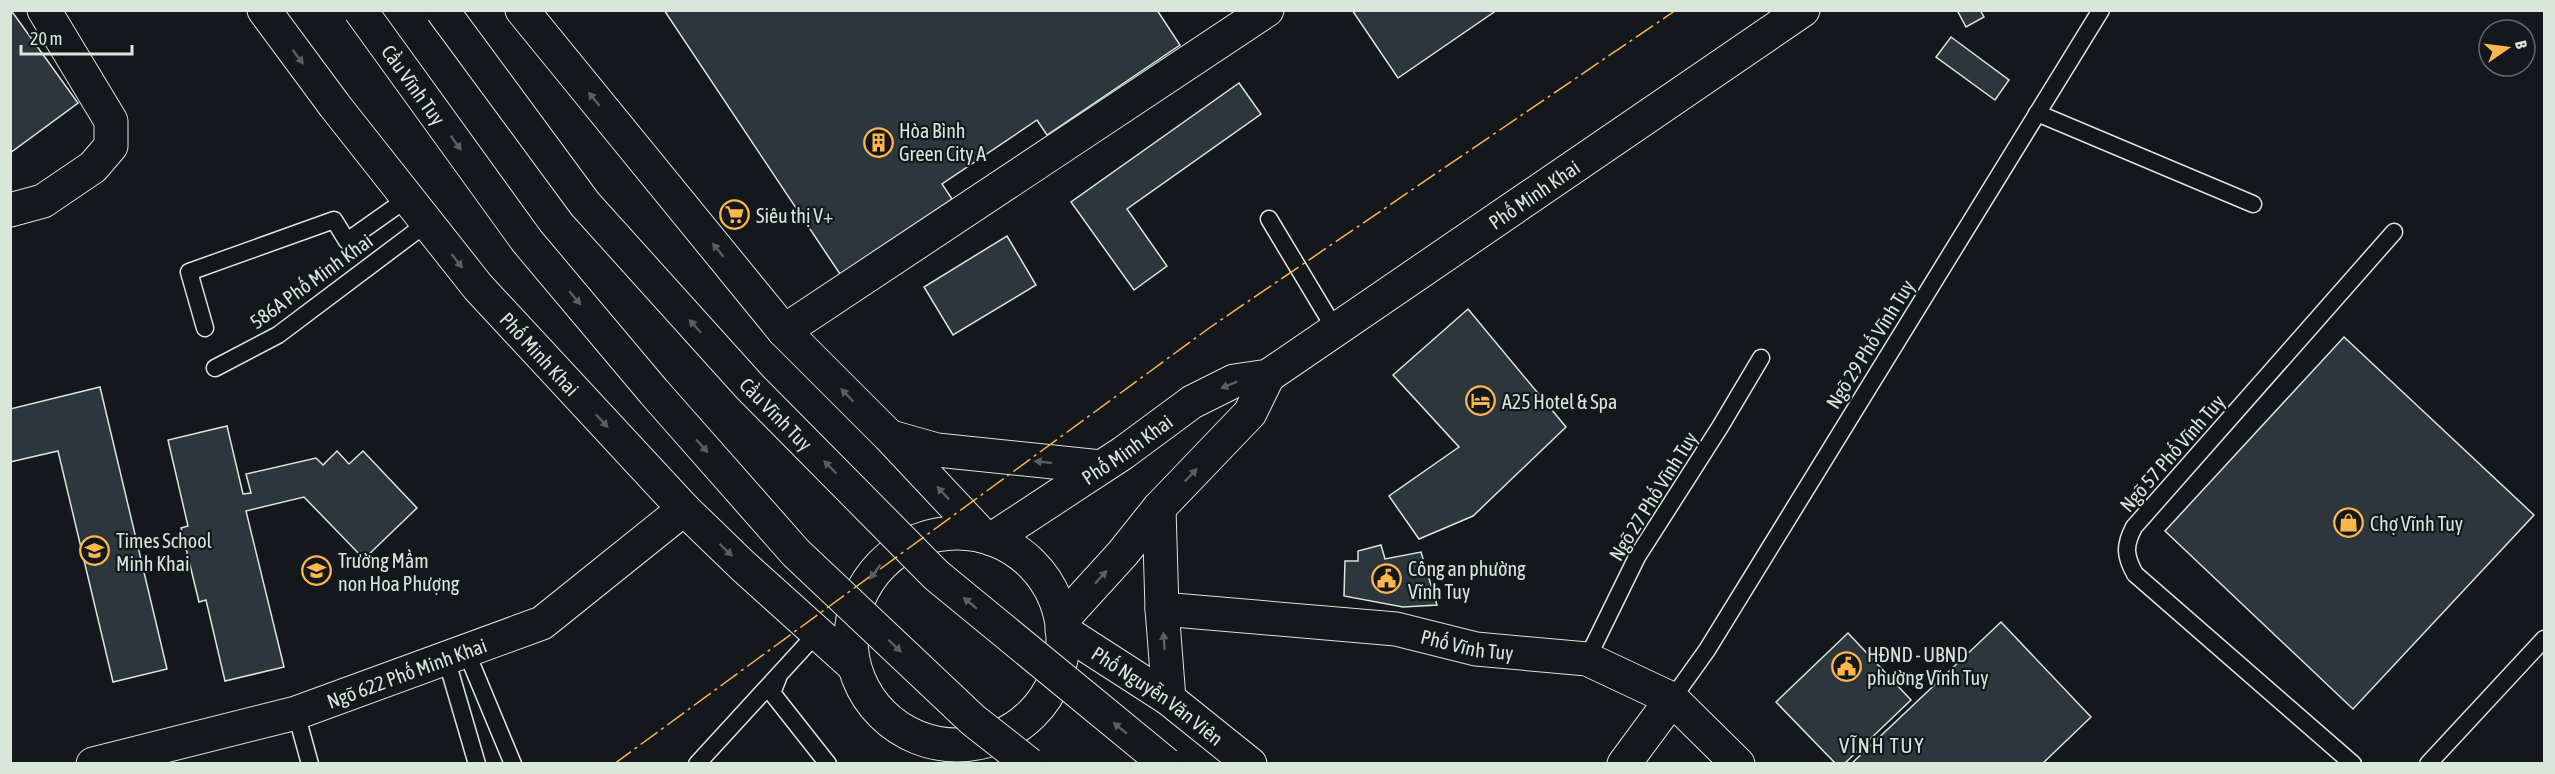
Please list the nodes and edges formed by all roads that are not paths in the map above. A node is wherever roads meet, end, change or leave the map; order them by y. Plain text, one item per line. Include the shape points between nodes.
1 (44, 10) edge
2 (264, 10) edge
3 (360, 10) edge
4 (442, 10) edge
5 (522, 10) edge
6 (2101, 10) edge
7 (1261, 12) edge
8 (1808, 12) edge
9 (2037, 113) junction
10 (2253, 204) dead end
11 (10, 210) edge
12 (417, 210) junction
13 (1269, 219) dead end
14 (2394, 232) dead end
15 (205, 328) dead end
16 (1335, 328) junction
17 (784, 331) junction
18 (1761, 358) dead end
19 (215, 368) dead end
20 (1269, 376) junction
21 (889, 436) junction
22 (1101, 467) junction
23 (1159, 508) junction
24 (684, 509) junction
25 (987, 537) junction
26 (1161, 609) junction
27 (1062, 625) junction
28 (818, 632) junction
29 (2544, 639) edge
30 (456, 654) junction
31 (1587, 659) junction
32 (853, 666) junction
33 (780, 675) junction
34 (1169, 699) junction
35 (1672, 699) junction
36 (296, 713) junction
37 (951, 754) edge
38 (93, 764) edge
39 (310, 764) edge
40 (477, 764) edge
41 (513, 764) edge
42 (697, 764) edge
43 (828, 764) edge
44 (1029, 764) edge
45 (1166, 764) edge
46 (1250, 764) edge
47 (1624, 764) edge
48 (1738, 764) edge
49 (2353, 764) edge
50 (2428, 764) edge

1 - 11 main road via 111,121 111,146 93,167 43,201
2 -> 12 main road, Phố Minh Khai
3 -> 44 main road, Cầu Vĩnh Tuy, bridge via 527,241 796,553 973,720
45 -> 4 main road, Cầu Vĩnh Tuy, bridge via 936,575 750,387 585,204
17 -> 5 main road
6 - 9 lane, Ngõ 29 Phố Vĩnh Tuy
7 - 17 main road
8 - 16 main road, Phố Minh Khai
9 - 10 lane
9 - 35 lane, Ngõ 29 Phố Vĩnh Tuy via 1707,650
12 - 15 lane via 347,242 334,220 189,272
12 - 19 lane, 586A Phố Minh Khai via 278,335
12 -> 24 main road, Phố Minh Khai via 478,287
13 - 16 lane
14 - 49 lane, Ngõ 57 Phố Vĩnh Tuy via 2134,527 2126,543 2126,558 2135,574
16 - 20 main road, Phố Minh Khai
21 -> 17 main road
18 - 31 lane, Ngõ 27 Phố Vĩnh Tuy via 1638,557
20 -> 22 main road, Phố Minh Khai via 1234,381 1192,402
23 -> 20 main road, Phố Minh Khai via 1250,413
22 -> 21 main road via 937,450
25 -> 21 main road
22 - 25 main road, Phố Minh Khai
23 - 26 main road
27 -> 23 main road, Phố Minh Khai
24 -> 28 main road, Phố Minh Khai
24 - 30 main road, Ngõ 622 Phố Minh Khai via 542,623
25 - 27 main road via 999,540 1028,559 1049,585
25 -> 32 main road via 966,532 933,534 901,547 876,569 858,598 850,632
26 - 31 main road, Phố Vĩnh Tuy via 1396,629 1476,649
34 -> 26 main road
27 - 34 main road, Phố Nguyễn Văn Viên
27 - 37 main road via 1062,657 1050,691 1027,720 1005,738
28 - 32 main road, Phố Minh Khai
28 - 33 lane
29 - 50 lane
30 - 36 main road, Ngõ 622 Phố Minh Khai
30 - 40 lane
30 - 41 lane
31 - 35 main road, Phố Vĩnh Tuy
32 - 37 main road via 867,697 891,724
33 - 42 lane
33 - 43 lane via 772,693
34 - 46 main road, Phố Nguyễn Văn Viên
35 - 47 main road
35 - 48 main road, Phố Vĩnh Tuy
36 - 38 main road, Ngõ 622 Phố Minh Khai
36 - 39 lane

